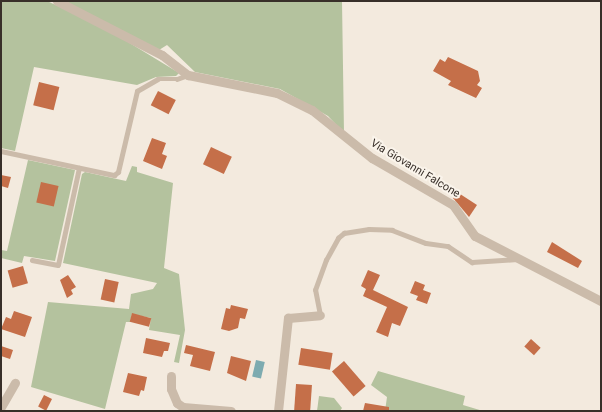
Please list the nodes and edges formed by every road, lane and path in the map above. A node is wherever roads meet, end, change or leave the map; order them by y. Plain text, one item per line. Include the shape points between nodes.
1 (57, 1) edge
2 (188, 75) junction
3 (1, 151) edge
4 (79, 168) junction
5 (519, 258) junction
6 (32, 260) dead end
7 (601, 301) edge
8 (320, 315) joint
9 (171, 376) dead end
10 (15, 383) dead end
11 (1, 407) edge
12 (232, 411) edge
13 (278, 411) edge

1 - 2 street, Via Giovanni Falcone via 162,55
2 - 4 lane via 178,79 158,79 137,91 118,172 114,175
2 - 5 street, Via Giovanni Falcone via 277,93 312,110 372,158 453,205 474,236
3 - 4 lane
4 - 6 lane via 58,265
5 - 7 street, Via Giovanni Falcone
5 - 8 lane via 472,262 448,246 426,244 392,230 349,232 338,238 315,290
8 - 13 street via 288,318
9 - 12 street via 171,389 177,403 183,407
10 - 11 street

